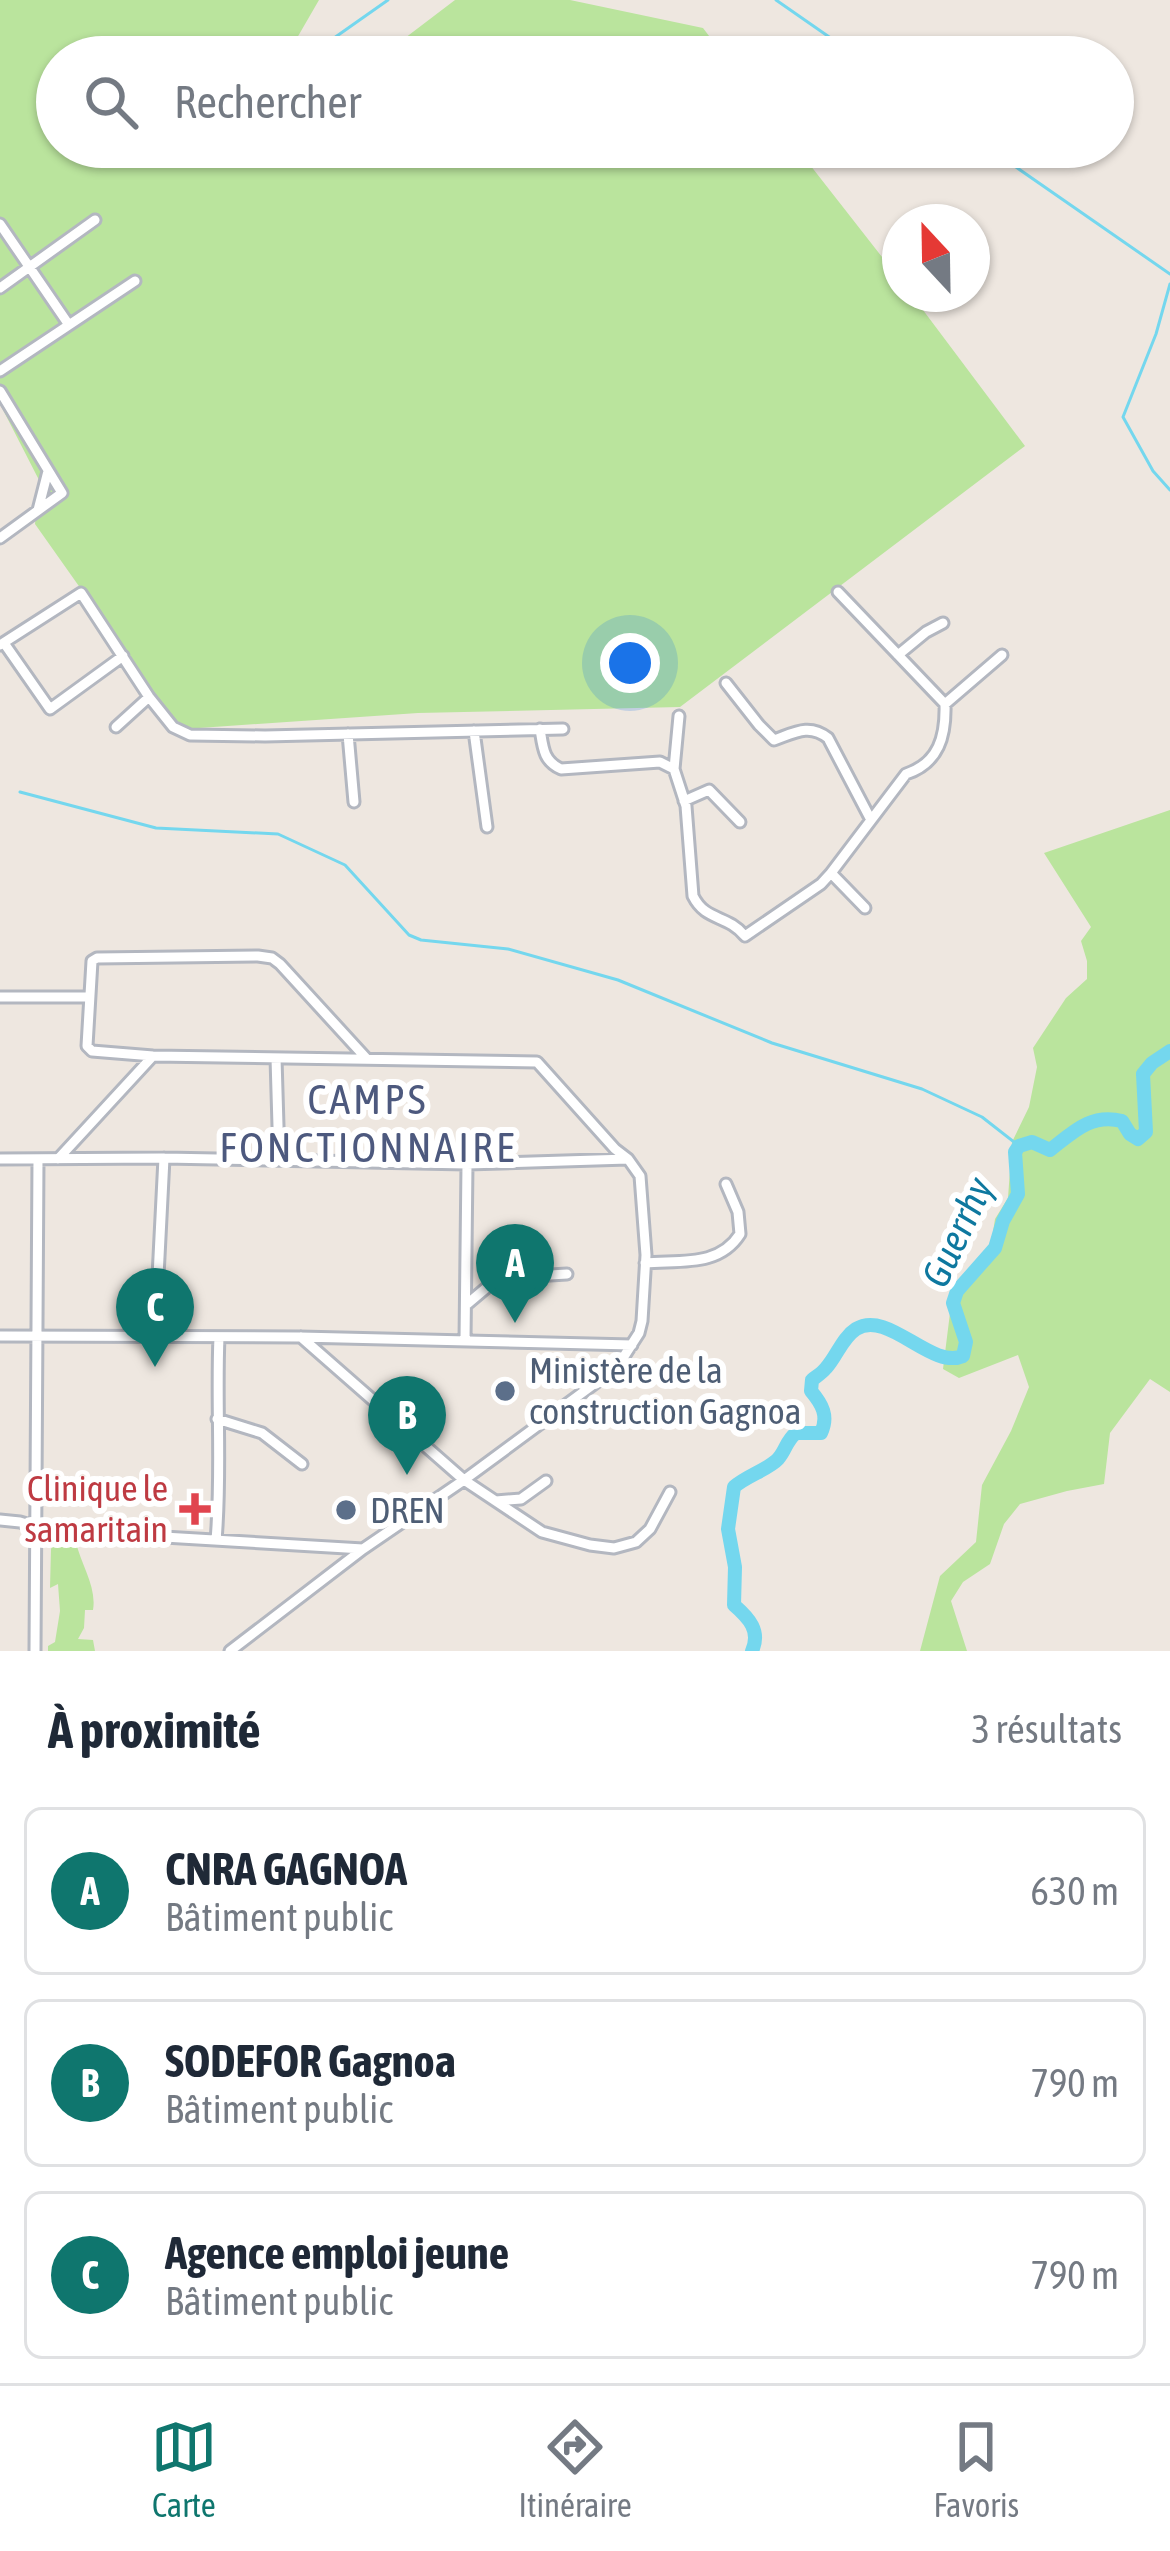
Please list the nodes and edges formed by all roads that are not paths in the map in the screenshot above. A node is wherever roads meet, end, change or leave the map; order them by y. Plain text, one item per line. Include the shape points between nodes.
1 (95, 220) dead end
2 (0, 224) edge
3 (29, 267) junction
4 (135, 281) dead end
5 (0, 288) edge
6 (69, 326) junction
7 (0, 370) edge
8 (0, 391) edge
9 (49, 471) junction
10 (38, 510) junction
11 (0, 538) edge
12 (838, 592) dead end
13 (943, 622) dead end
14 (2, 644) edge
15 (898, 655) junction
16 (1002, 655) dead end
17 (123, 656) junction
18 (726, 683) dead end
19 (148, 697) junction
20 (945, 704) junction
21 (679, 716) dead end
22 (116, 727) dead end
23 (563, 729) dead end
24 (540, 730) junction
25 (474, 731) junction
26 (348, 734) junction
27 (674, 770) junction
28 (684, 801) junction
29 (354, 802) dead end
30 (872, 820) junction
31 (740, 823) dead end
32 (487, 827) dead end
33 (830, 873) junction
34 (865, 908) dead end
35 (0, 997) edge
36 (89, 997) junction
37 (153, 1057) junction
38 (276, 1058) junction
39 (366, 1058) junction
40 (164, 1158) junction
41 (0, 1159) edge
42 (38, 1159) junction
43 (58, 1159) junction
44 (279, 1160) junction
45 (628, 1160) junction
46 (467, 1164) junction
47 (726, 1184) dead end
48 (645, 1263) junction
49 (567, 1274) dead end
50 (466, 1305) junction
51 (0, 1336) edge
52 (155, 1336) junction
53 (300, 1336) junction
54 (38, 1337) junction
55 (219, 1337) junction
56 (465, 1340) junction
57 (632, 1345) junction
58 (218, 1419) junction
59 (302, 1464) dead end
60 (464, 1480) junction
61 (546, 1481) dead end
62 (670, 1492) dead end
63 (496, 1502) junction
64 (0, 1520) edge
65 (38, 1528) junction
66 (216, 1540) junction
67 (363, 1549) junction
68 (35, 1651) edge
69 (230, 1651) edge

1 - 3 street
2 - 3 street
3 - 5 street
3 - 6 street
4 - 6 street
6 - 7 street
8 - 9 street
9 - 10 street
9 - 10 street via 62,493
10 - 11 street
12 - 15 street
13 - 15 street
14 - 17 street via 81,593
14 - 17 street via 50,709
15 - 20 street
16 - 20 street
17 - 19 street
18 - 30 street via 774,740 803,729 828,738
19 - 22 street
19 - 26 street via 190,735
20 - 30 street via 946,733 932,758 906,774
21 - 27 street
23 - 24 street
24 - 25 street
24 - 27 street via 545,757 561,769 660,762
25 - 26 street
25 - 32 street
26 - 29 street
27 - 28 street
28 - 31 street via 709,790
28 - 33 street via 693,896 700,909 745,936
30 - 33 street
33 - 34 street
35 - 36 street
36 - 37 street via 88,1049
36 - 39 street via 97,958 272,958
37 - 38 street
37 - 43 street
38 - 39 street
38 - 44 street
39 - 45 street via 536,1062
40 - 43 street
40 - 44 street
40 - 52 street
41 - 42 street
42 - 43 street
42 - 54 street
44 - 46 street
45 - 46 street
45 - 48 street via 640,1175
46 - 50 street
47 - 48 street via 738,1212 733,1245 719,1256
48 - 57 street via 642,1321
49 - 50 street via 498,1278
50 - 56 street
51 - 54 street
52 - 54 street
52 - 55 street
53 - 55 street
53 - 56 street
53 - 60 street
54 - 65 street
55 - 58 street
56 - 57 street
57 - 60 street via 609,1373
58 - 59 street via 262,1433
58 - 66 street
60 - 63 street
60 - 67 street
61 - 63 street via 520,1499
62 - 63 street via 650,1528 614,1548 542,1532
64 - 65 street
65 - 66 street
65 - 68 street
66 - 67 street
67 - 69 street

